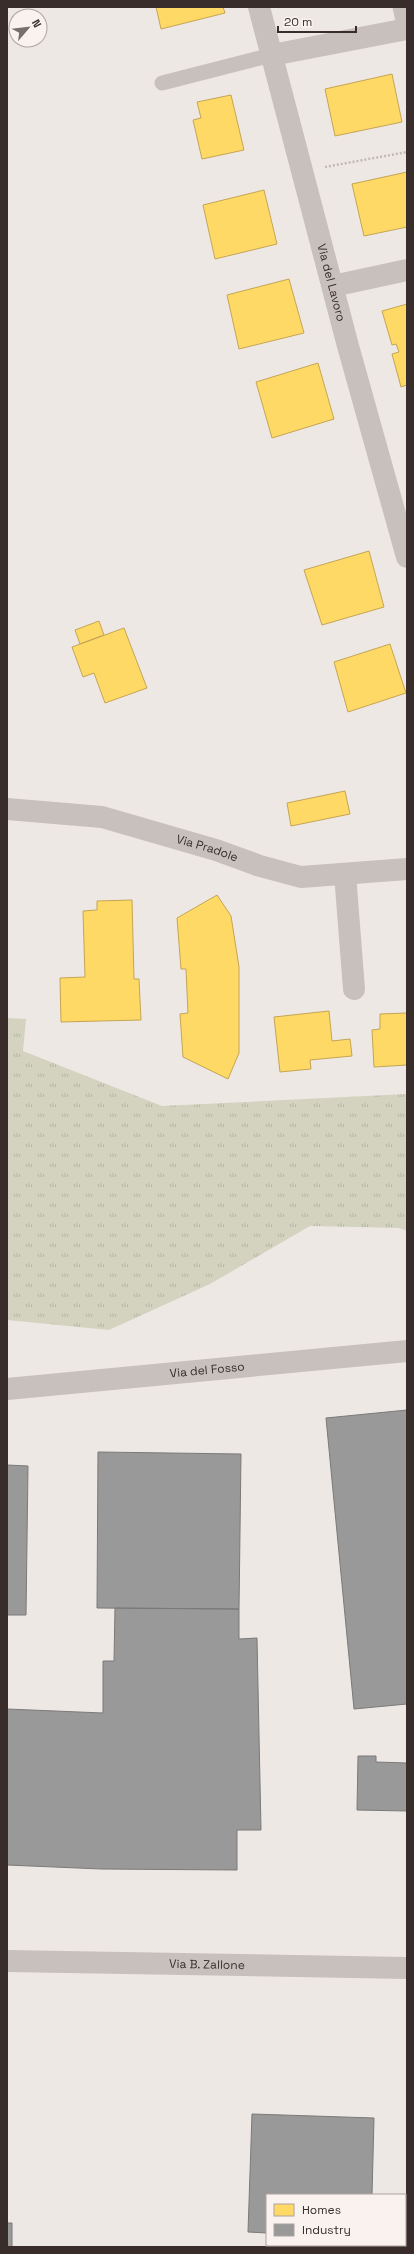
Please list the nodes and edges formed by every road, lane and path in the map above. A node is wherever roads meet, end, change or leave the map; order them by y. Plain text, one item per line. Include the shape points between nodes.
1 (259, 7) edge
2 (400, 7) edge
3 (406, 30) edge
4 (272, 55) junction
5 (162, 83) dead end
6 (407, 152) edge
7 (302, 171) junction
8 (407, 270) edge
9 (333, 286) junction
10 (407, 557) edge
11 (7, 809) edge
12 (407, 869) edge
13 (346, 874) junction
14 (354, 989) dead end
15 (407, 1351) edge
16 (7, 1389) edge
17 (7, 1961) edge
18 (407, 1968) edge

1 - 4 street, Via del Lavoro
2 - 3 lane
3 - 4 street
4 - 5 lane
4 - 7 street, Via del Lavoro
6 - 7 path
7 - 9 street, Via del Lavoro
8 - 9 street
9 - 10 street, Via del Lavoro
11 - 13 street, Via Pradole via 102,817 301,877
12 - 13 street, Via Pradole
13 - 14 street
15 - 16 street, Via del Fosso
17 - 18 street, Via B. Zallone

